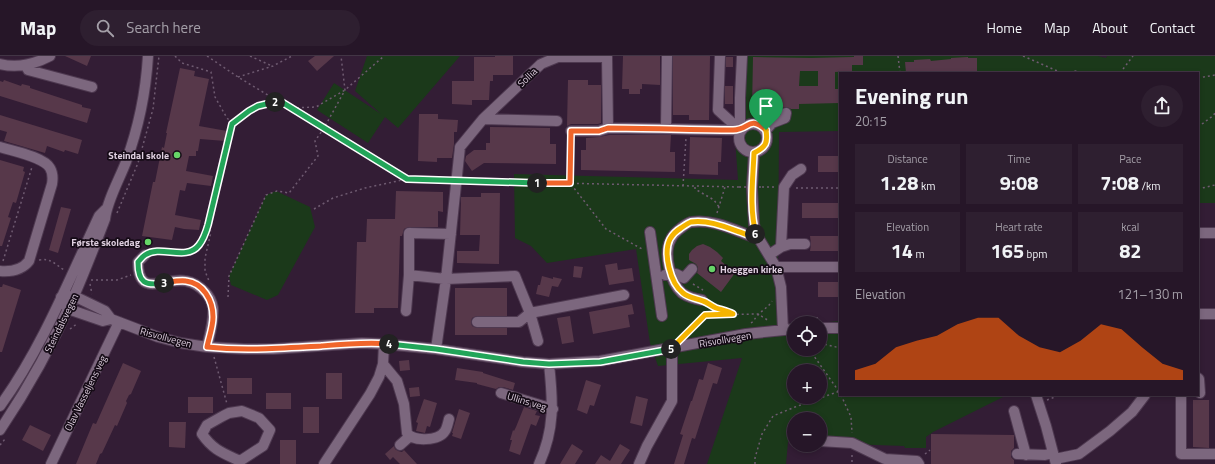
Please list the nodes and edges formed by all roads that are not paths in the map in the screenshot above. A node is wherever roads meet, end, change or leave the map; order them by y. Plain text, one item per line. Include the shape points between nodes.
1 (50, 56) edge
2 (146, 56) edge
3 (667, 56) edge
4 (720, 56) edge
5 (742, 56) edge
6 (0, 64) edge
7 (26, 65) junction
8 (92, 87) dead end
9 (786, 113) dead end
10 (483, 119) junction
11 (557, 121) dead end
12 (608, 128) junction
13 (666, 128) junction
14 (740, 130) junction
15 (766, 130) junction
16 (571, 131) road end
17 (0, 147) edge
18 (754, 153) junction
19 (801, 169) dead end
20 (106, 209) junction
21 (650, 232) dead end
22 (1199, 233) edge
23 (1215, 233) edge
24 (452, 234) junction
25 (756, 234) junction
26 (805, 244) dead end
27 (668, 246) junction
28 (781, 247) junction
29 (653, 251) junction
30 (145, 255) road end
31 (769, 255) junction
32 (839, 266) edge
33 (776, 267) junction
34 (692, 270) dead end
35 (0, 271) edge
36 (670, 274) junction
37 (409, 275) junction
38 (656, 276) junction
39 (446, 278) junction
40 (624, 295) dead end
41 (74, 296) junction
42 (61, 297) junction
43 (702, 300) road end
44 (68, 309) junction
45 (406, 311) dead end
46 (530, 313) junction
47 (1199, 314) edge
48 (1215, 314) edge
49 (662, 316) dead end
50 (115, 321) junction
51 (477, 322) dead end
52 (783, 325) junction
53 (787, 326) edge
54 (827, 328) edge
55 (839, 328) edge
56 (538, 341) dead end
57 (384, 344) junction
58 (210, 347) junction
59 (672, 348) junction
60 (436, 349) junction
61 (383, 364) junction
62 (549, 364) junction
63 (1199, 379) edge
64 (501, 393) dead end
65 (1200, 393) dead end
66 (1036, 396) edge
67 (1144, 396) edge
68 (1181, 396) edge
69 (0, 406) edge
70 (552, 409) junction
71 (1014, 411) dead end
72 (449, 419) dead end
73 (0, 430) edge
74 (409, 437) junction
75 (827, 442) edge
76 (400, 445) dead end
77 (1215, 454) edge
78 (1054, 459) edge
79 (240, 462) edge
80 (327, 462) edge
81 (51, 464) edge
82 (539, 464) edge
83 (639, 464) edge
84 (919, 464) edge

1 - 7 street
2 - 20 street, Steindalsvegen via 143,96 132,141 118,184
3 - 13 street
4 - 14 street via 718,110
5 - 14 street via 746,68
6 - 7 street
7 - 8 street via 28,70
9 - 15 street via 785,118 772,123
10 - 11 street
10 - 12 street, Sollia via 541,64 558,57 607,57
10 - 24 street, Sollia via 460,147
12 - 13 street
12 - 16 street via 599,131
13 - 14 street
14 - 15 street via 748,124 758,124
14 - 18 street via 738,140 744,149
15 - 18 street via 768,140 763,149
17 - 35 street via 47,164 53,177 29,261 20,269
18 - 25 street via 752,188
19 - 28 street via 792,175 784,188
20 - 41 street, Steindalsvegen via 105,219
20 - 42 street, Steindalsvegen via 99,216
21 - 29 street
22 - 23 street
24 - 37 street via 409,233
24 - 39 street, Sollia
25 - 27 street via 751,236 706,221 690,222 675,232
25 - 31 street
26 - 28 street
27 - 29 street
27 - 36 street
28 - 31 street
29 - 38 street
30 - 58 street via 138,262 138,272 146,283 186,281 202,289 208,296 213,306
31 - 33 street
32 - 33 street
33 - 52 street via 781,288
34 - 36 street via 684,278
36 - 38 street
36 - 43 street via 683,293
37 - 39 street
37 - 45 street
38 - 49 street
39 - 46 street via 515,276
39 - 60 street, Sollia
40 - 46 street
41 - 42 street
41 - 44 street, Steindalsvegen
41 - 50 street, Risvollvegen via 105,311
42 - 44 street
42 - 69 street, Steindalsvegen via 25,368
44 - 50 street, Risvollvegen via 103,321
44 - 73 street, Steindalsvegen via 31,381
46 - 51 street via 519,322
46 - 56 street
47 - 48 street
50 - 58 street, Risvollvegen via 158,337
50 - 81 street, Olav Vasseljens veg
52 - 53 street, Risvollvegen
52 - 59 street, Risvollvegen
54 - 55 street
57 - 58 street, Risvollvegen via 266,349
57 - 60 street, Risvollvegen
57 - 61 street
59 - 62 street, Risvollvegen via 600,362
59 - 83 street via 672,401
60 - 62 street, Risvollvegen
61 - 74 street via 397,381 404,404
61 - 80 street via 370,394
62 - 70 street, Ullins veg
63 - 65 street
64 - 70 street, Ullins veg
66 - 78 street
67 - 78 street via 1132,412 1079,454
68 - 77 street via 1181,454
70 - 82 street, Ullins veg via 550,431
71 - 78 street via 1022,454
72 - 74 street via 445,432 438,437
74 - 76 street
75 - 84 street via 852,443 885,459 917,461
79 - 79 street via 263,446 270,430 259,418 242,411 229,412 207,425 202,434 208,444

